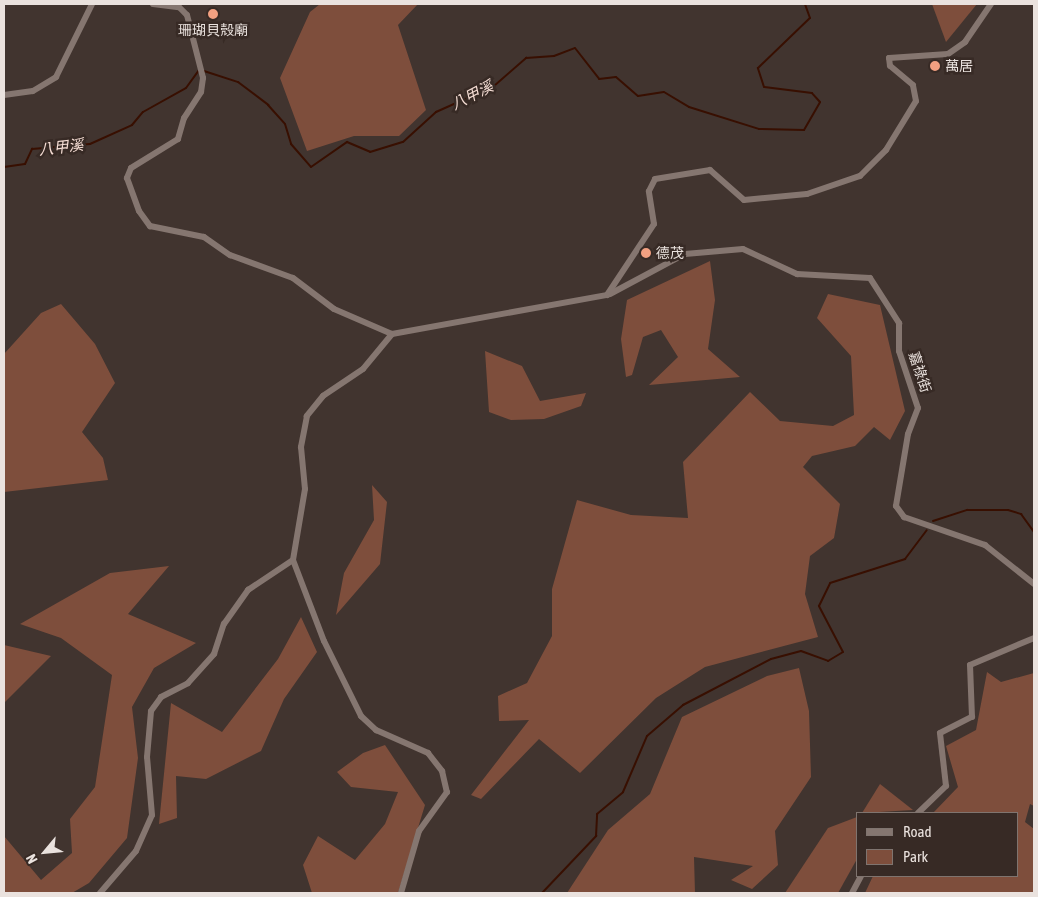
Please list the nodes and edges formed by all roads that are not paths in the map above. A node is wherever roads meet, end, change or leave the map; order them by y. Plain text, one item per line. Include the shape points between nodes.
1 (92, 4) edge
2 (153, 4) edge
3 (990, 4) edge
4 (4, 94) edge
5 (607, 295) junction
6 (392, 334) junction
7 (294, 560) junction
8 (1034, 584) edge
9 (1034, 638) edge
10 (919, 812) edge
11 (860, 877) edge
12 (100, 893) edge
13 (401, 893) edge
14 (852, 893) edge

1 - 4 street via 56,77 26,93
2 - 6 street via 183,11 202,66 202,75 201,92 184,118 178,139 131,168 127,178 144,218 150,226 204,237 230,255 293,278 334,309
3 - 5 street via 965,42 948,54 888,58 890,66 913,85 916,101 886,150 860,176 807,194 744,200 710,170 655,179 649,191 654,224
5 - 6 street
5 - 8 street, 嘉祿街 via 684,254 743,249 797,274 870,278 899,323 900,351 918,408 908,434 896,506 904,517 985,545
6 - 7 street via 363,369 323,396 307,416 301,447 306,489
7 - 12 street via 248,590 224,624 214,654 188,683 161,697 151,711 147,757 152,815 136,852
7 - 13 street via 317,624 361,716 376,730 428,753 442,771 447,792 420,831
9 - 10 street via 970,665 972,717 940,734 946,786
11 - 14 street

